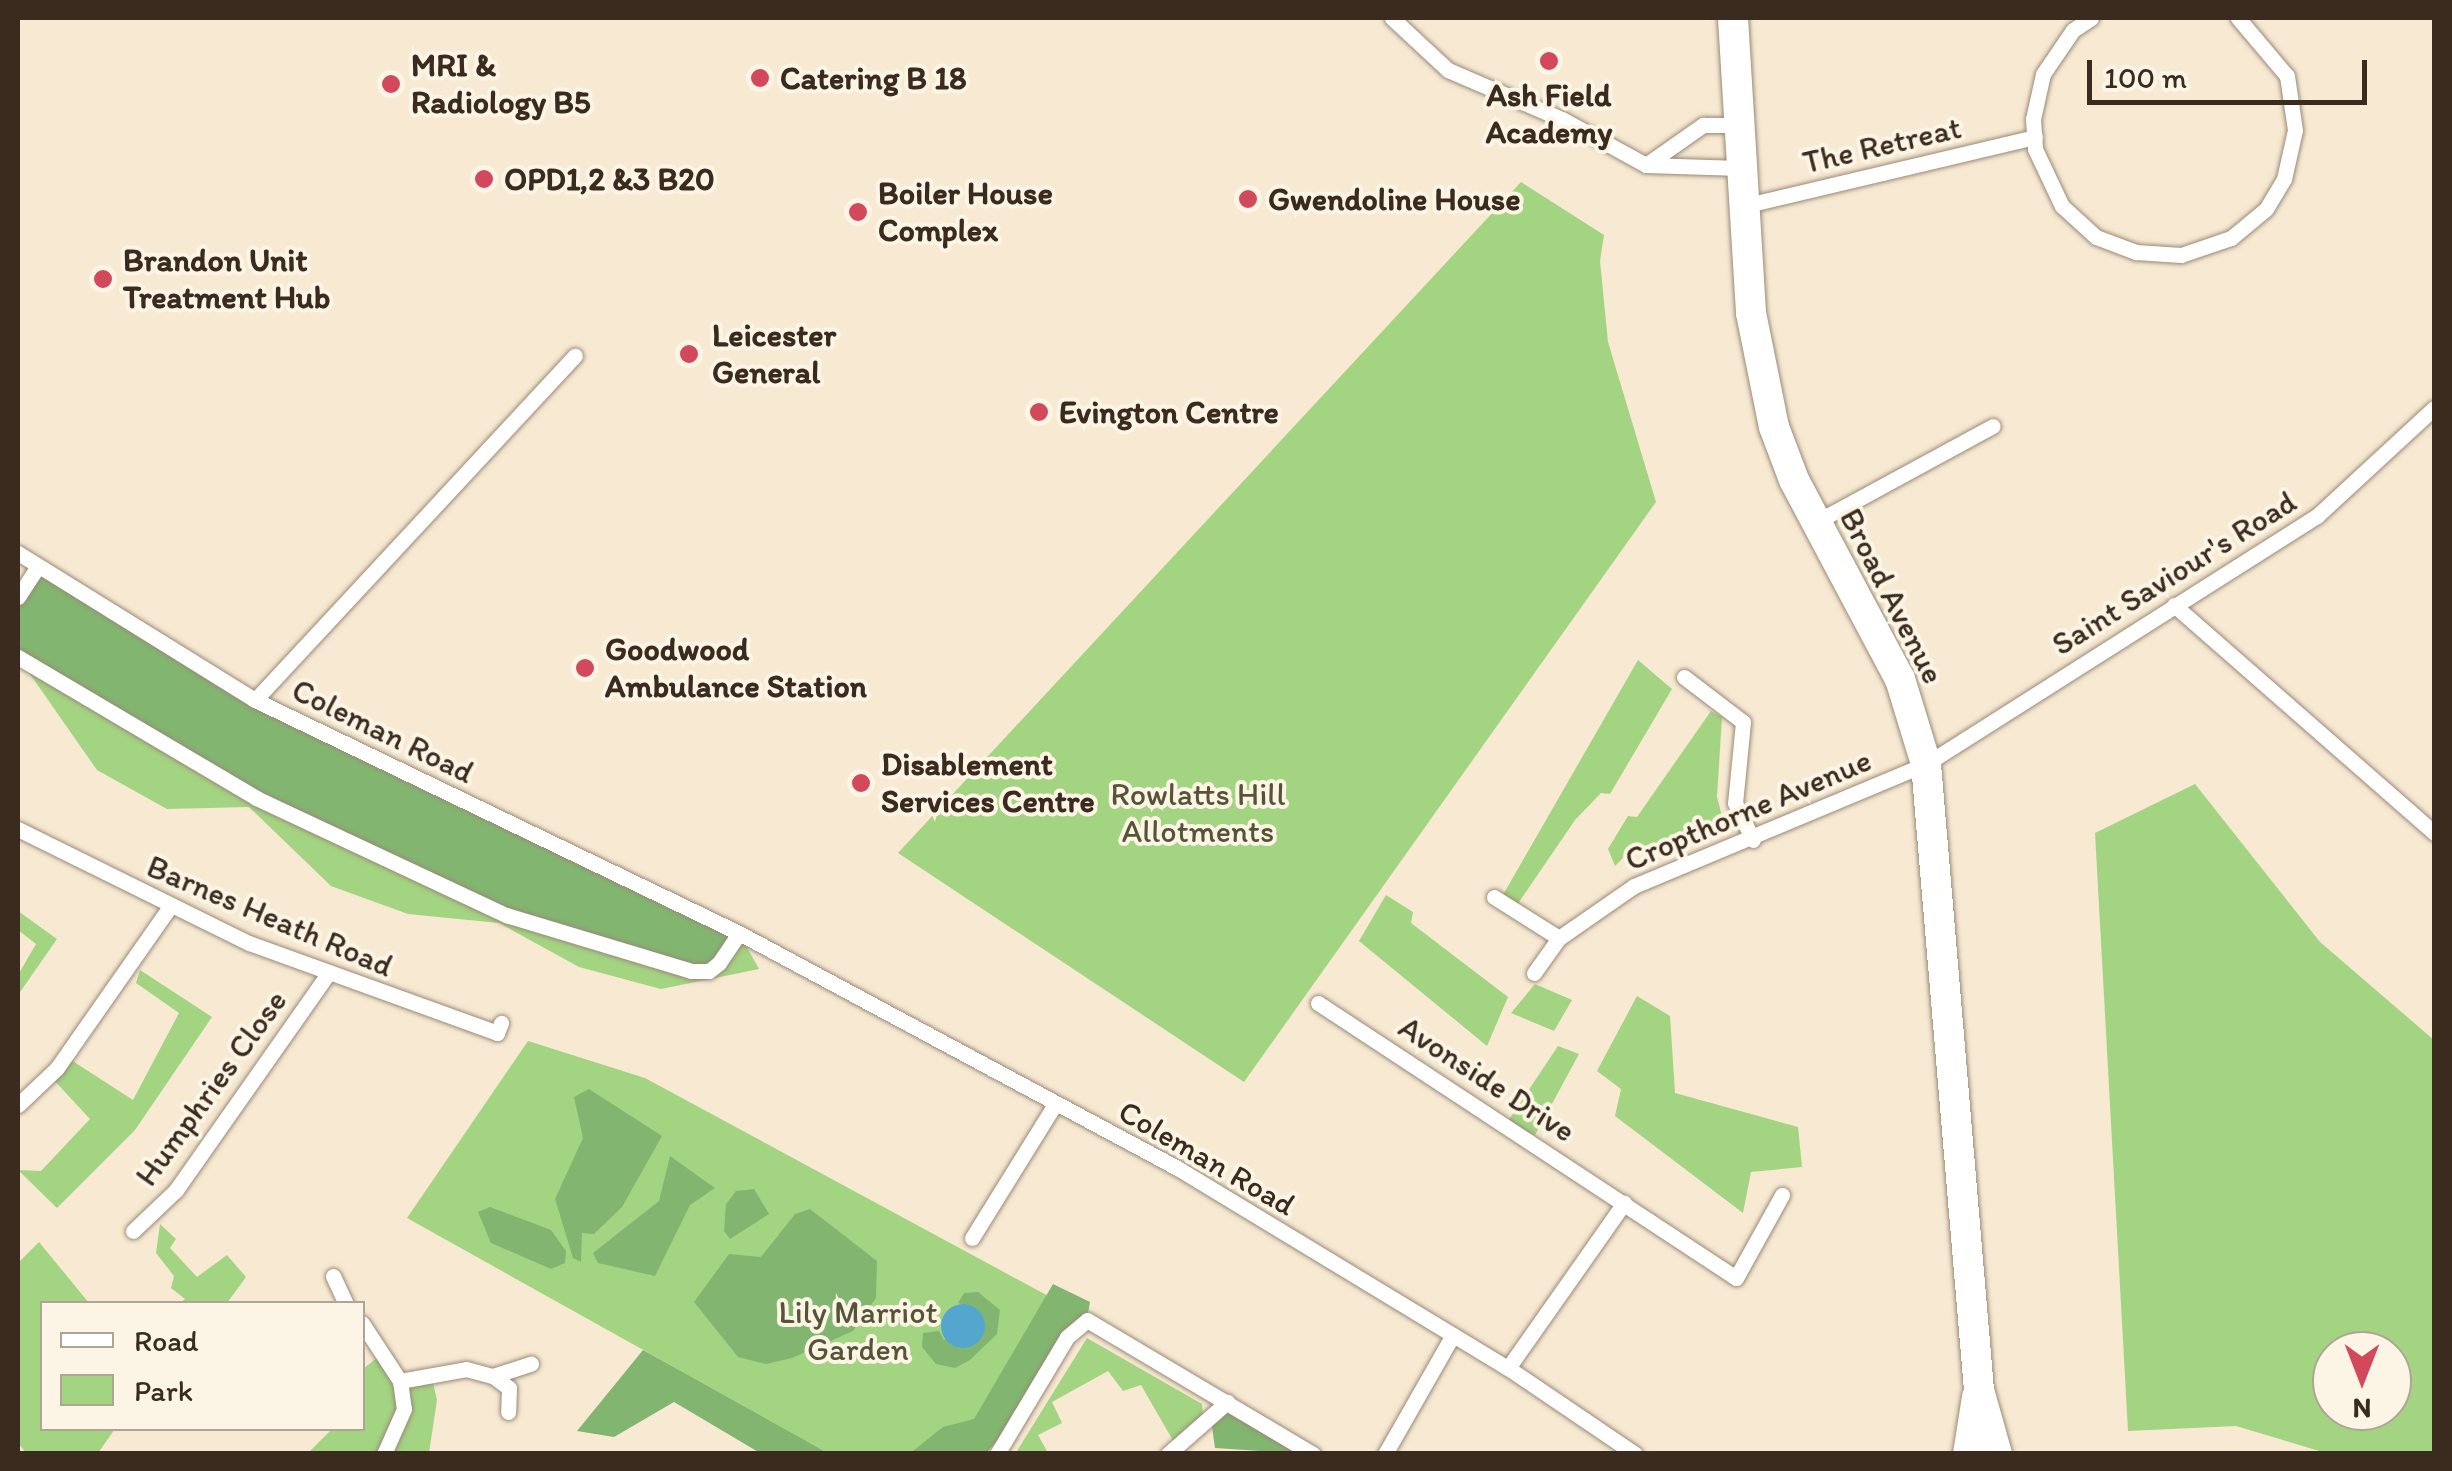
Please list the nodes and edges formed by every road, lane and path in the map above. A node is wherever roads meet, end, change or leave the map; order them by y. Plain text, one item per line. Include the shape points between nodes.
1 (1392, 18) edge
2 (1733, 18) edge
3 (2092, 18) edge
4 (2238, 18) edge
5 (1739, 125) junction
6 (2034, 137) junction
7 (1646, 165) junction
8 (1740, 168) junction
9 (1742, 206) junction
10 (575, 356) dead end
11 (2434, 408) edge
12 (1994, 426) dead end
13 (1816, 522) junction
14 (18, 553) edge
15 (38, 568) junction
16 (18, 598) edge
17 (2174, 605) junction
18 (18, 657) edge
19 (1684, 677) dead end
20 (255, 700) junction
21 (1926, 764) junction
22 (2434, 833) edge
23 (20, 836) edge
24 (1753, 840) junction
25 (1494, 896) dead end
26 (168, 908) junction
27 (738, 932) junction
28 (1559, 938) junction
29 (329, 972) junction
30 (1534, 974) dead end
31 (1318, 1003) dead end
32 (501, 1023) dead end
33 (18, 1104) edge
34 (1054, 1104) junction
35 (1782, 1195) dead end
36 (1624, 1204) junction
37 (133, 1231) dead end
38 (972, 1238) dead end
39 (332, 1276) dead end
40 (344, 1301) edge
41 (365, 1328) edge
42 (1453, 1336) junction
43 (531, 1364) dead end
44 (1508, 1368) junction
45 (493, 1376) junction
46 (400, 1381) junction
47 (1978, 1390) junction
48 (1227, 1402) junction
49 (508, 1412) dead end
50 (1295, 1449) edge
51 (384, 1454) edge
52 (996, 1454) edge
53 (1168, 1454) edge
54 (1314, 1454) edge
55 (1385, 1454) edge
56 (1635, 1454) edge
57 (1968, 1454) edge
58 (1998, 1454) edge

1 - 7 street via 1448,70 1562,119
2 - 5 highway, Broad Avenue
3 - 6 street via 2073,30 2043,74
4 - 6 street via 2288,76 2295,130 2284,179 2266,209 2231,238 2181,255 2136,252 2096,236 2062,206
5 - 7 street via 1703,126
5 - 8 highway, Broad Avenue
6 - 9 street, The Retreat
7 - 8 street
8 - 9 highway, Broad Avenue
9 - 13 highway, Broad Avenue via 1759,368 1774,427
10 - 20 street
11 - 17 street, Saint Saviour's Road via 2317,516
12 - 13 street
13 - 21 highway, Broad Avenue via 1900,679
14 - 15 street, Coleman Road
15 - 16 street
15 - 20 street, Coleman Road
17 - 21 street, Saint Saviour's Road
17 - 22 street
18 - 27 street via 256,798 506,915 691,970 709,971
19 - 24 street via 1743,722 1735,804
20 - 27 street, Coleman Road
21 - 24 street, Cropthorne Avenue
21 - 47 highway, Broad Avenue
23 - 26 street, Barnes Heath Road
24 - 28 street, Cropthorne Avenue via 1634,886
25 - 28 street
26 - 29 street, Barnes Heath Road
26 - 33 street via 65,1056
27 - 34 street, Coleman Road via 901,1015
28 - 30 street
29 - 32 street, Barnes Heath Road via 497,1034
29 - 37 street, Humphries Close via 176,1190
31 - 36 street, Avonside Drive
34 - 38 street
34 - 42 street, Coleman Road via 1179,1169
35 - 36 street, Avonside Drive via 1736,1278
36 - 44 street
39 - 40 street
41 - 46 street
42 - 44 street, Coleman Road
42 - 55 street
43 - 45 street
44 - 56 street, Coleman Road
45 - 46 street via 466,1369
45 - 49 street via 510,1388
46 - 51 street via 404,1410
47 - 57 highway, Broad Avenue
47 - 58 highway, Broad Avenue
48 - 50 street
48 - 52 street via 1086,1320 1067,1337
48 - 53 street
50 - 54 street

